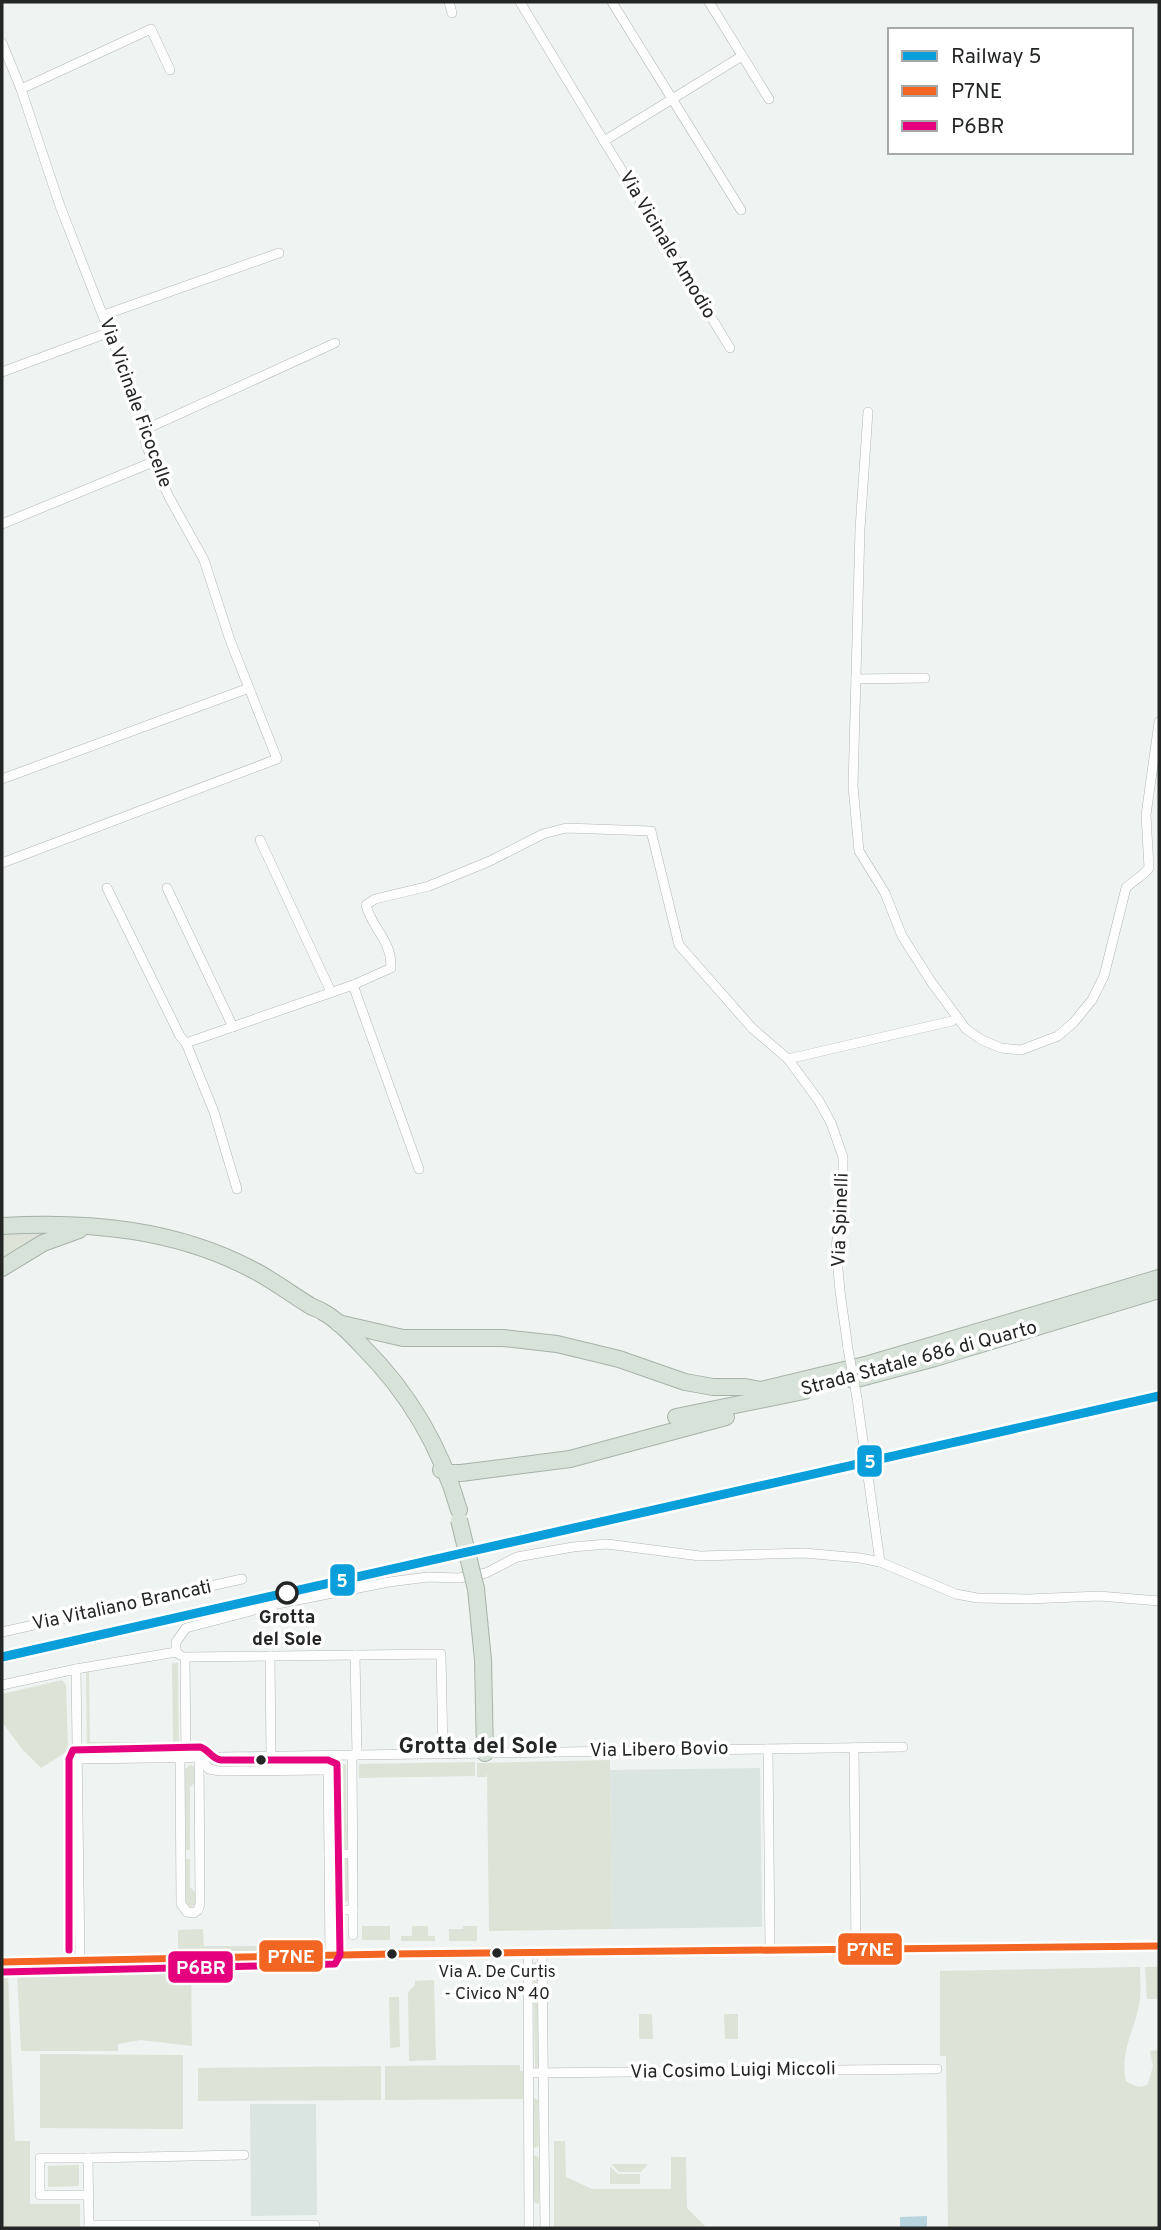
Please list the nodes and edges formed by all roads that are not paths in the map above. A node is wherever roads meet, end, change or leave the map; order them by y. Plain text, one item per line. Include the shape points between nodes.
1 (450, 2) edge
2 (520, 2) edge
3 (612, 2) edge
4 (709, 2) edge
5 (452, 13) dead end
6 (2, 43) edge
7 (743, 56) junction
8 (170, 70) dead end
9 (21, 89) junction
10 (769, 99) dead end
11 (673, 100) junction
12 (604, 141) junction
13 (741, 210) dead end
14 (279, 253) dead end
15 (104, 316) junction
16 (110, 332) junction
17 (335, 343) dead end
18 (730, 348) dead end
19 (2, 372) edge
20 (869, 412) dead end
21 (144, 430) junction
22 (153, 462) junction
23 (2, 524) edge
24 (925, 678) dead end
25 (856, 679) junction
26 (249, 688) junction
27 (1159, 722) edge
28 (2, 779) edge
29 (260, 840) dead end
30 (2, 863) edge
31 (107, 888) dead end
32 (167, 888) dead end
33 (353, 985) junction
34 (331, 992) junction
35 (955, 1020) junction
36 (233, 1027) junction
37 (186, 1043) junction
38 (788, 1059) junction
39 (419, 1169) dead end
40 (237, 1189) dead end
41 (2, 1217) edge
42 (31, 1224) junction
43 (91, 1225) junction
44 (2, 1226) edge
45 (2, 1268) edge
46 (1153, 1286) edge
47 (311, 1307) junction
48 (338, 1323) junction
49 (403, 1338) junction
50 (379, 1363) junction
51 (380, 1380) junction
52 (762, 1395) junction
53 (403, 1401) junction
54 (676, 1416) dead end
55 (433, 1464) junction
56 (474, 1472) junction
57 (448, 1474) junction
58 (459, 1515) junction
59 (880, 1562) junction
60 (242, 1579) dead end
61 (1159, 1601) edge
62 (2, 1632) edge
63 (180, 1655) junction
64 (355, 1655) junction
65 (270, 1656) junction
66 (76, 1669) junction
67 (2, 1685) edge
68 (903, 1747) dead end
69 (854, 1748) junction
70 (768, 1749) junction
71 (485, 1753) junction
72 (443, 1754) junction
73 (328, 1755) junction
74 (355, 1755) junction
75 (271, 1756) junction
76 (199, 1757) junction
77 (183, 1758) junction
78 (79, 1759) junction
79 (328, 1769) junction
80 (329, 1854) junction
81 (353, 1854) junction
82 (181, 1856) junction
83 (200, 1856) junction
84 (330, 1910) junction
85 (353, 1910) junction
86 (354, 1935) dead end
87 (1159, 1946) edge
88 (856, 1949) junction
89 (770, 1950) junction
90 (528, 1953) junction
91 (542, 1953) junction
92 (330, 1955) junction
93 (80, 1960) junction
94 (2, 1962) edge
95 (937, 2069) dead end
96 (530, 2073) junction
97 (543, 2073) junction
98 (544, 2151) junction
99 (529, 2152) junction
100 (244, 2155) dead end
101 (88, 2158) junction
102 (89, 2194) junction
103 (529, 2209) junction
104 (544, 2209) junction
105 (315, 2225) dead end
106 (89, 2227) edge
107 (529, 2228) edge
108 (545, 2228) edge

1 - 5 street
2 - 12 street, Via Vicinale Amodio
3 - 11 street
4 - 7 street
6 - 9 street, Via Vicinale Ficocelle
7 - 10 street
7 - 11 street
8 - 9 street via 151,29
9 - 15 street, Via Vicinale Ficocelle via 60,206
11 - 12 street
11 - 13 street
12 - 18 street, Via Vicinale Amodio
14 - 15 street
15 - 16 street, Via Vicinale Ficocelle
16 - 19 street
16 - 21 street, Via Vicinale Ficocelle
17 - 21 street
20 - 25 street
21 - 22 street, Via Vicinale Ficocelle
22 - 23 street
22 - 26 street, Via Vicinale Ficocelle via 204,560
24 - 25 street
25 - 35 street via 853,786 859,850 885,893 902,936
26 - 28 street
26 - 30 street, Via Vicinale Ficocelle via 277,759
27 - 35 street via 1146,815 1149,868 1126,888 1104,976 1092,1000 1058,1036 1021,1050 982,1040
29 - 34 street
31 - 37 street
32 - 36 street
33 - 34 street
33 - 38 street, Via Spinelli via 391,968 384,936 366,905 375,899 429,886 566,828 651,831 679,945 752,1028
33 - 39 street
34 - 36 street
35 - 38 street
36 - 37 street
37 - 40 street via 214,1112
38 - 59 street, Via Spinelli, bridge via 819,1101 843,1157 836,1248 839,1291
41 - 42 highway
42 - 43 highway
42 - 44 highway
43 - 45 highway via 43,1243
43 - 47 highway via 168,1238 224,1257
46 - 52 highway, Strada Statale 686 di Quarto via 903,1367
47 - 48 highway
47 - 51 highway
48 - 49 highway
48 - 50 highway
49 - 50 highway via 383,1350
49 - 52 highway via 557,1343 685,1382 745,1387
50 - 51 highway
50 - 53 highway
51 - 53 highway
52 - 54 highway, Strada Statale 686 di Quarto
52 - 56 highway via 747,1411 585,1456
53 - 55 highway
53 - 57 highway
55 - 57 highway
55 - 58 highway via 452,1512
56 - 57 highway
56 - 58 highway via 461,1486
57 - 58 highway
58 - 71 highway, bridge via 476,1589 484,1660
59 - 61 street via 956,1594 977,1598 1100,1596
59 - 63 street via 804,1553 700,1556 607,1544 573,1547 517,1558 486,1573 339,1591 197,1625 184,1631 176,1642
60 - 62 street, Via Vitaliano Brancati
63 - 65 street
63 - 66 street
63 - 77 street
64 - 65 street
64 - 72 street via 441,1654
64 - 74 street
65 - 75 street
66 - 67 street
66 - 78 street
68 - 69 street, Via Libero Bovio
69 - 70 street, Via Libero Bovio
69 - 88 street
70 - 71 street, Via Libero Bovio
70 - 89 street
71 - 72 street, Via Libero Bovio
72 - 74 street, Via Libero Bovio
73 - 74 street, Via Libero Bovio
73 - 75 street, Via Libero Bovio
73 - 79 street
74 - 81 street
75 - 76 street, Via Libero Bovio
76 - 77 street, Via Libero Bovio
76 - 79 street via 209,1769 220,1771
76 - 83 street
77 - 78 street, Via Libero Bovio
77 - 82 street
78 - 93 street
79 - 80 street
80 - 81 street
80 - 84 street
81 - 85 street
82 - 83 street
82 - 83 street via 181,1904 191,1913 200,1905
84 - 85 street
84 - 92 street
85 - 86 street
87 - 88 street
88 - 89 street
89 - 91 street
90 - 91 street
90 - 92 street
90 - 96 street
91 - 97 street
92 - 93 street
93 - 94 street
95 - 97 street, Via Cosimo Luigi Miccoli
96 - 97 street, Via Cosimo Luigi Miccoli
96 - 99 street
97 - 98 street
98 - 99 street
98 - 104 street
99 - 103 street
100 - 101 street
101 - 102 street
101 - 102 street via 40,2158 40,2195
102 - 106 street
103 - 104 street
103 - 107 street
104 - 108 street
105 - 106 street

